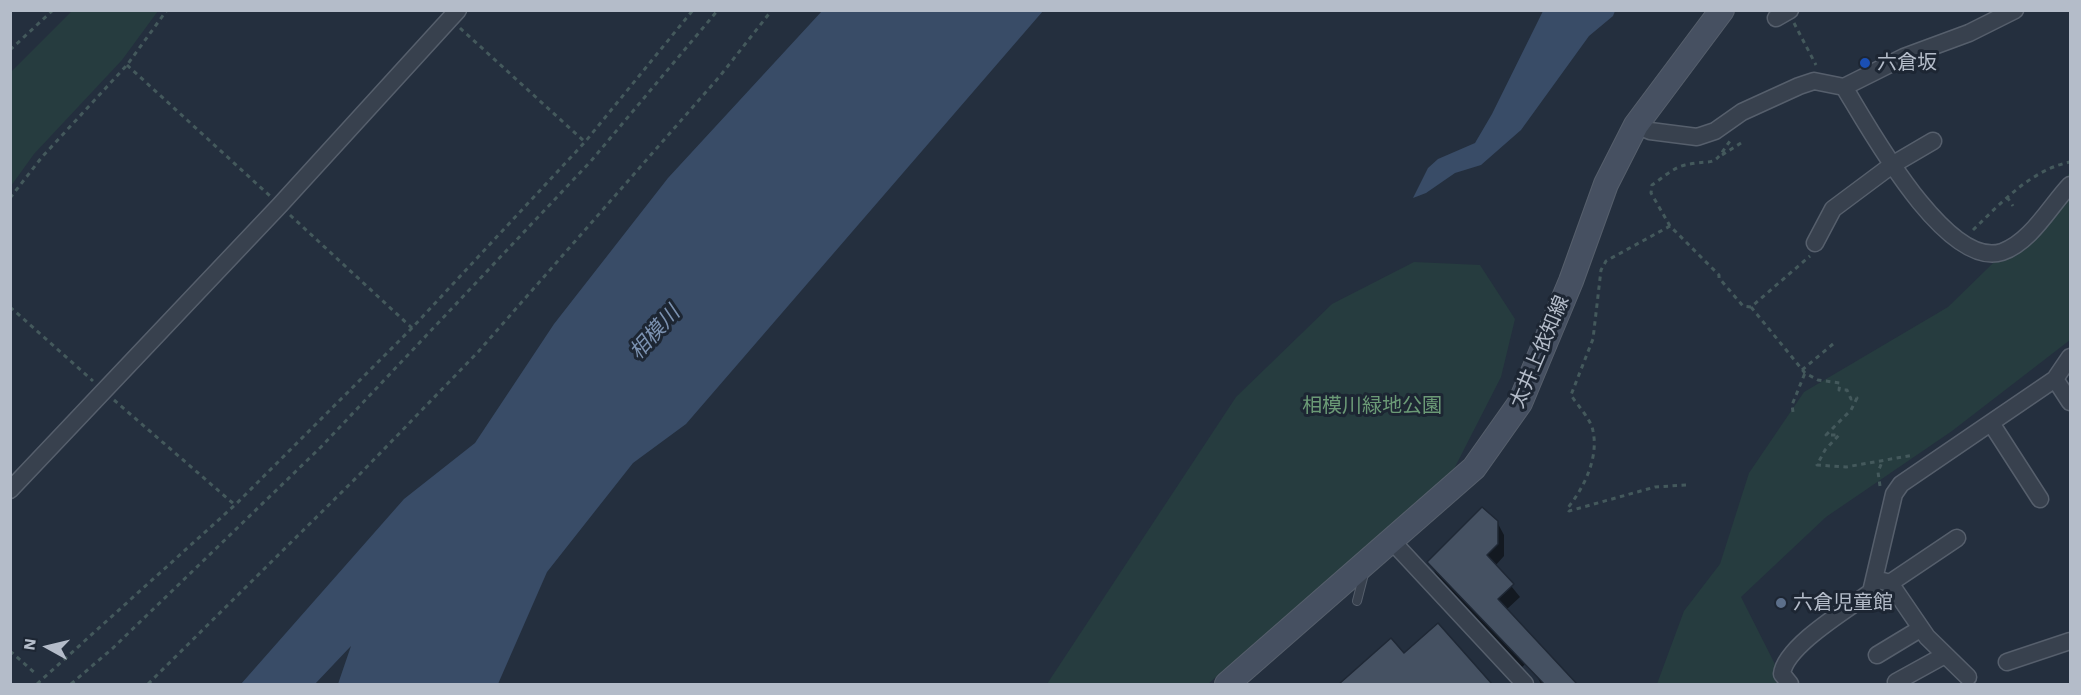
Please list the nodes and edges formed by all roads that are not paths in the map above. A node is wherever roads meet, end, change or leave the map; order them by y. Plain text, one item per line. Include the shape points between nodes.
1 (1722, 10) edge
2 (2015, 10) edge
3 (454, 15) edge
4 (1844, 87) junction
5 (1636, 125) junction
6 (1932, 141) dead end
7 (1892, 165) junction
8 (2070, 185) edge
9 (1815, 243) road end
10 (2070, 357) edge
11 (2055, 380) junction
12 (2070, 402) edge
13 (1991, 423) junction
14 (10, 490) edge
15 (2031, 493) dead end
16 (1948, 539) dead end
17 (1391, 540) junction
18 (1363, 565) junction
19 (1882, 581) junction
20 (1357, 601) dead end
21 (1920, 629) junction
22 (2070, 641) edge
23 (1877, 655) dead end
24 (1945, 655) junction
25 (2007, 662) dead end
26 (1968, 677) dead end
27 (1896, 682) dead end
28 (1227, 684) edge
29 (1525, 684) edge
30 (1790, 684) edge

1 - 5 main road, 太井上依知線
2 - 4 street
3 - 14 street
4 - 5 street via 1814,81 1799,86 1697,137 1650,131
4 - 7 street
5 - 17 main road, 太井上依知線 via 1606,184 1520,403 1474,468
6 - 7 street
7 - 8 street via 1928,212 1963,243 1986,252 2000,253 2014,246
7 - 9 street via 1833,209
10 - 11 street
11 - 12 street
11 - 13 street
13 - 15 street
13 - 19 street via 1901,484 1894,494
16 - 19 street
17 - 18 main road, 太井上依知線
17 - 29 street
18 - 20 lane via 1366,573
18 - 28 main road, 太井上依知線
19 - 21 street
19 - 30 street via 1787,658 1782,674
21 - 23 street
21 - 24 street
22 - 25 street
24 - 26 street
24 - 27 street

